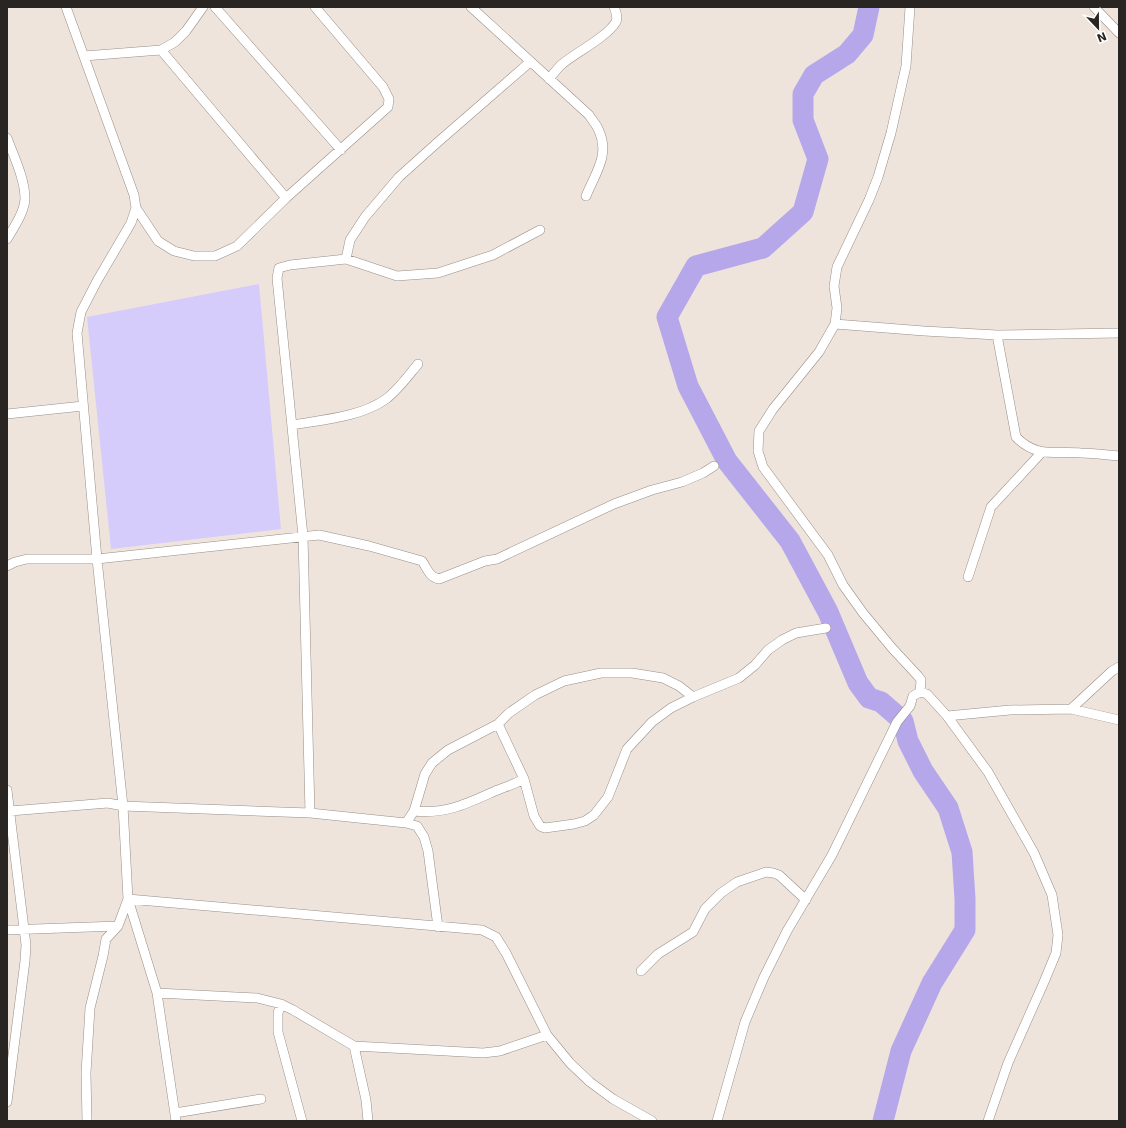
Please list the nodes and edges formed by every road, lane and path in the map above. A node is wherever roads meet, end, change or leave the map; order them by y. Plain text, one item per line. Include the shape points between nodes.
1 (66, 7) edge
2 (203, 7) edge
3 (215, 7) edge
4 (315, 7) edge
5 (471, 7) edge
6 (614, 7) edge
7 (910, 7) edge
8 (1094, 7) edge
9 (1119, 32) edge
10 (161, 50) junction
11 (84, 56) junction
12 (530, 62) junction
13 (549, 79) junction
14 (7, 138) edge
15 (341, 150) junction
16 (586, 196) dead end
17 (286, 198) junction
18 (136, 208) junction
19 (540, 230) dead end
20 (7, 239) edge
21 (346, 260) junction
22 (835, 324) junction
23 (1119, 334) edge
24 (997, 335) junction
25 (418, 364) dead end
26 (83, 406) junction
27 (7, 414) edge
28 (292, 425) junction
29 (1042, 452) junction
30 (1118, 458) edge
31 (714, 466) dead end
32 (303, 536) junction
33 (97, 559) junction
34 (7, 566) edge
35 (968, 578) dead end
36 (826, 628) dead end
37 (1119, 667) edge
38 (920, 692) junction
39 (693, 696) junction
40 (1071, 709) junction
41 (947, 716) junction
42 (1119, 720) edge
43 (498, 724) junction
44 (524, 779) junction
45 (7, 790) edge
46 (123, 806) junction
47 (414, 811) junction
48 (8, 812) edge
49 (310, 813) junction
50 (406, 823) junction
51 (128, 899) junction
52 (806, 900) junction
53 (118, 926) junction
54 (438, 926) junction
55 (24, 929) junction
56 (7, 930) edge
57 (641, 971) dead end
58 (157, 993) junction
59 (281, 1004) junction
60 (547, 1035) junction
61 (354, 1046) junction
62 (261, 1099) dead end
63 (7, 1102) edge
64 (175, 1117) edge
65 (87, 1121) edge
66 (302, 1121) edge
67 (368, 1121) edge
68 (652, 1121) edge
69 (717, 1121) edge
70 (988, 1121) edge

1 - 11 street
2 - 10 street via 186,31 175,42
3 - 15 street
4 - 15 street via 383,87 389,99 388,107
5 - 12 street
6 - 13 street via 617,17 611,28 561,65
7 - 22 street via 906,66 891,133 869,200 838,267 834,286 837,308
8 - 9 street
10 - 11 street
10 - 17 street
11 - 18 street via 134,195
12 - 13 street
12 - 21 street via 399,177 365,217 350,240
13 - 16 street via 589,115 599,130 604,148 603,159
14 - 20 street via 23,184 25,200 21,214
15 - 17 street
17 - 18 street via 237,246 215,256 194,256 163,245
18 - 26 street via 131,223 96,281 81,312 77,333
19 - 21 street via 493,255 438,273 397,276
21 - 28 street via 279,268 277,278
22 - 24 street
22 - 38 street via 819,352 773,409 760,431 758,451 763,467 828,554 843,585 863,613 921,680
23 - 24 street
24 - 29 street via 1016,437 1024,445
25 - 28 street via 387,398 374,406 360,412
26 - 27 street
26 - 33 street
28 - 32 street
29 - 30 street via 1080,452
29 - 35 street via 991,507
31 - 32 street via 703,474 614,504 503,556 439,579 428,573 422,560 325,536
32 - 33 street
32 - 49 street
33 - 34 street via 27,559
33 - 46 street
36 - 39 street via 796,633 782,640 739,678
37 - 40 street
38 - 41 street via 927,694
38 - 52 street via 913,696 910,706 897,722 832,855
39 - 43 street via 663,678 632,673 601,673 564,681 535,695
39 - 44 street via 652,722 627,749 608,797 594,815 585,821 545,828 540,826 534,816
40 - 41 street via 1010,710
40 - 42 street
41 - 70 street via 988,772 1034,853 1052,895 1058,935 1056,953 1008,1063
43 - 44 street
43 - 47 street via 448,750 432,763 425,774
44 - 47 street via 445,811
45 - 48 street
46 - 48 street via 108,803
46 - 49 street
46 - 51 street
47 - 50 street
48 - 55 street
49 - 50 street
50 - 54 street via 417,826 424,837
51 - 53 street
51 - 54 street
51 - 58 street
52 - 57 street via 779,875 773,873 766,872 737,882 705,909 693,932 658,954
52 - 69 street via 764,977 745,1022
53 - 55 street
53 - 65 street via 106,939 90,1008 86,1073
54 - 60 street via 482,930 496,936
55 - 56 street
55 - 63 street via 25,961
58 - 59 street via 257,998
58 - 64 street
59 - 61 street
59 - 66 street via 278,1013 278,1032
60 - 61 street via 500,1051 483,1053
60 - 68 street via 590,1082 613,1099
61 - 67 street
62 - 64 street

